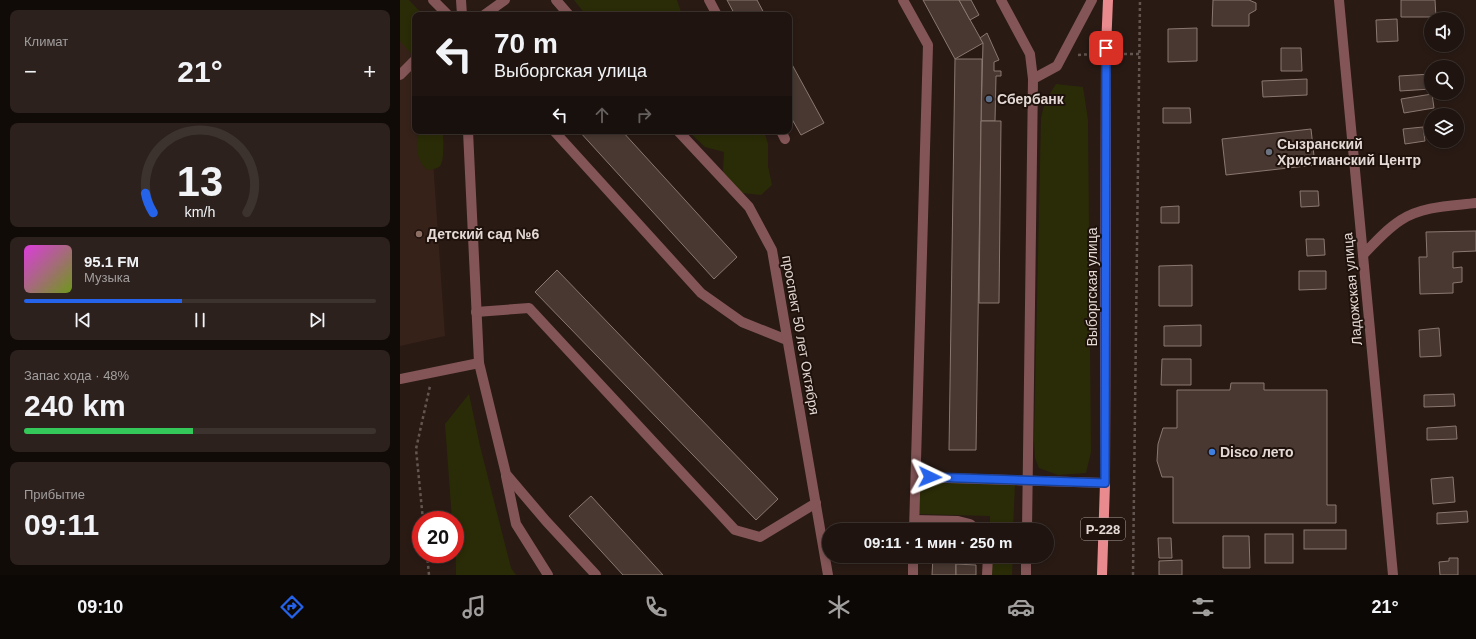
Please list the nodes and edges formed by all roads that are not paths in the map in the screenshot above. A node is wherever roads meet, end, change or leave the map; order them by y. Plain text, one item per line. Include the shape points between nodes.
1 (433, 0) edge
2 (461, 0) edge
3 (505, 0) edge
4 (556, 0) edge
5 (709, 0) edge
6 (903, 0) edge
7 (1000, 0) edge
8 (1092, 0) edge
9 (1108, 0) edge
10 (1339, 0) edge
11 (445, 12) edge
12 (462, 12) edge
13 (488, 12) edge
14 (566, 12) edge
15 (715, 12) edge
16 (412, 63) edge
17 (400, 75) edge
18 (1034, 79) junction
19 (468, 134) edge
20 (557, 134) edge
21 (681, 134) edge
22 (1476, 204) edge
23 (1363, 255) junction
24 (476, 312) junction
25 (787, 340) junction
26 (479, 363) junction
27 (400, 379) edge
28 (506, 474) junction
29 (916, 476) junction
30 (1027, 480) junction
31 (1105, 483) junction
32 (816, 503) junction
33 (914, 523) edge
34 (936, 523) edge
35 (966, 523) edge
36 (1027, 523) edge
37 (913, 563) edge
38 (988, 563) edge
39 (1026, 563) edge
40 (548, 575) edge
41 (596, 575) edge
42 (828, 575) edge
43 (913, 575) edge
44 (987, 575) edge
45 (1026, 575) edge
46 (1102, 575) edge
47 (1393, 575) edge

1 - 11 street
2 - 12 street
3 - 13 street
4 - 14 street
5 - 15 street
6 - 29 street via 928,45
7 - 18 street via 1030,54
8 - 18 street via 1057,66
9 - 31 main road, Выборгская улица / Р-228
10 - 23 street, Ладожская улица
16 - 17 street
18 - 30 street
19 - 24 street
20 - 25 street via 701,293 742,322
21 - 25 street, проспект 50 лет Октября via 749,207 772,250
22 - 23 street via 1440,207 1402,219
23 - 47 street, Ладожская улица
24 - 26 street
24 - 32 street via 529,308 735,530 760,537
25 - 32 street, проспект 50 лет Октября
26 - 27 street
26 - 28 street
28 - 40 street via 516,524
28 - 41 street
29 - 30 street
29 - 33 street
30 - 31 street
30 - 36 street
31 - 46 main road, Выборгская улица / Р-228
32 - 42 street, проспект 50 лет Октября
34 - 35 street
37 - 43 street
38 - 44 street
39 - 45 street

